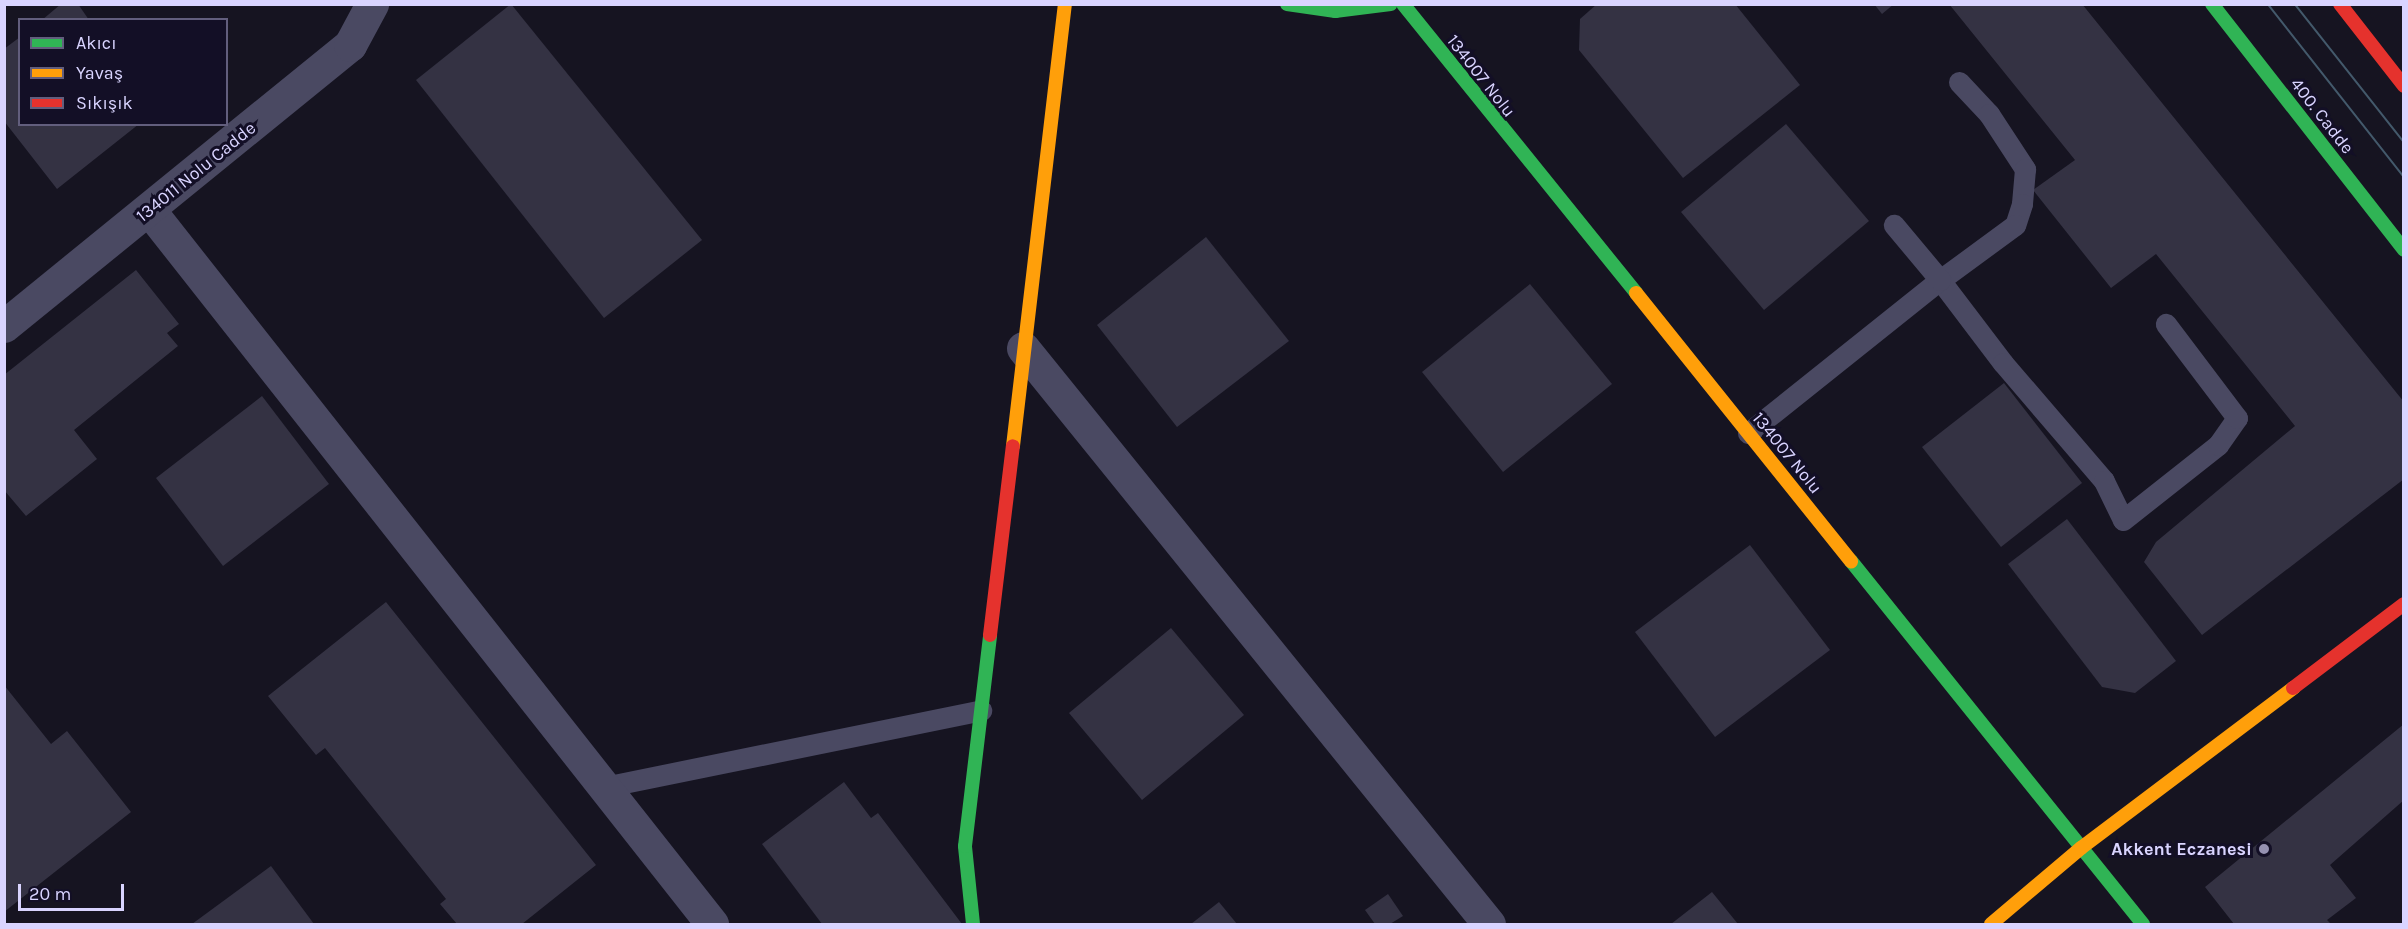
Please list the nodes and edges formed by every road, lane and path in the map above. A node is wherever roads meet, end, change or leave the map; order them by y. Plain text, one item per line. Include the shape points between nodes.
1 (372, 4) edge
2 (1065, 4) edge
3 (1287, 4) edge
4 (1391, 4) edge
5 (1403, 4) edge
6 (2212, 4) edge
7 (2340, 4) edge
8 (1959, 82) dead end
9 (2403, 86) edge
10 (150, 211) junction
11 (1894, 225) dead end
12 (2403, 250) edge
13 (1941, 280) junction
14 (2166, 324) dead end
15 (4, 326) edge
16 (1023, 348) junction
17 (1748, 433) junction
18 (2403, 604) edge
19 (981, 710) junction
20 (604, 787) junction
21 (2081, 848) junction
22 (712, 924) edge
23 (973, 924) edge
24 (1489, 924) edge
25 (1991, 924) edge
26 (2143, 924) edge

1 - 10 street, 134011 Nolu Cadde via 350,45
2 - 16 street
3 - 4 street via 1335,10
5 - 17 street, 134007 Nolu
6 - 12 street, 400. Cadde
7 - 9 street
8 - 13 lane via 1989,114 2025,169 2022,204 2015,225
10 - 15 street, 134011 Nolu Cadde
10 - 20 street
11 - 13 lane
13 - 14 lane via 2002,363 2104,481 2123,520 2218,445 2237,418
13 - 17 lane
16 - 19 street
16 - 24 street
17 - 21 street, 134007 Nolu
18 - 21 street
19 - 20 lane
19 - 23 street via 965,846
20 - 22 street
21 - 25 street
21 - 26 street, 134007 Nolu

